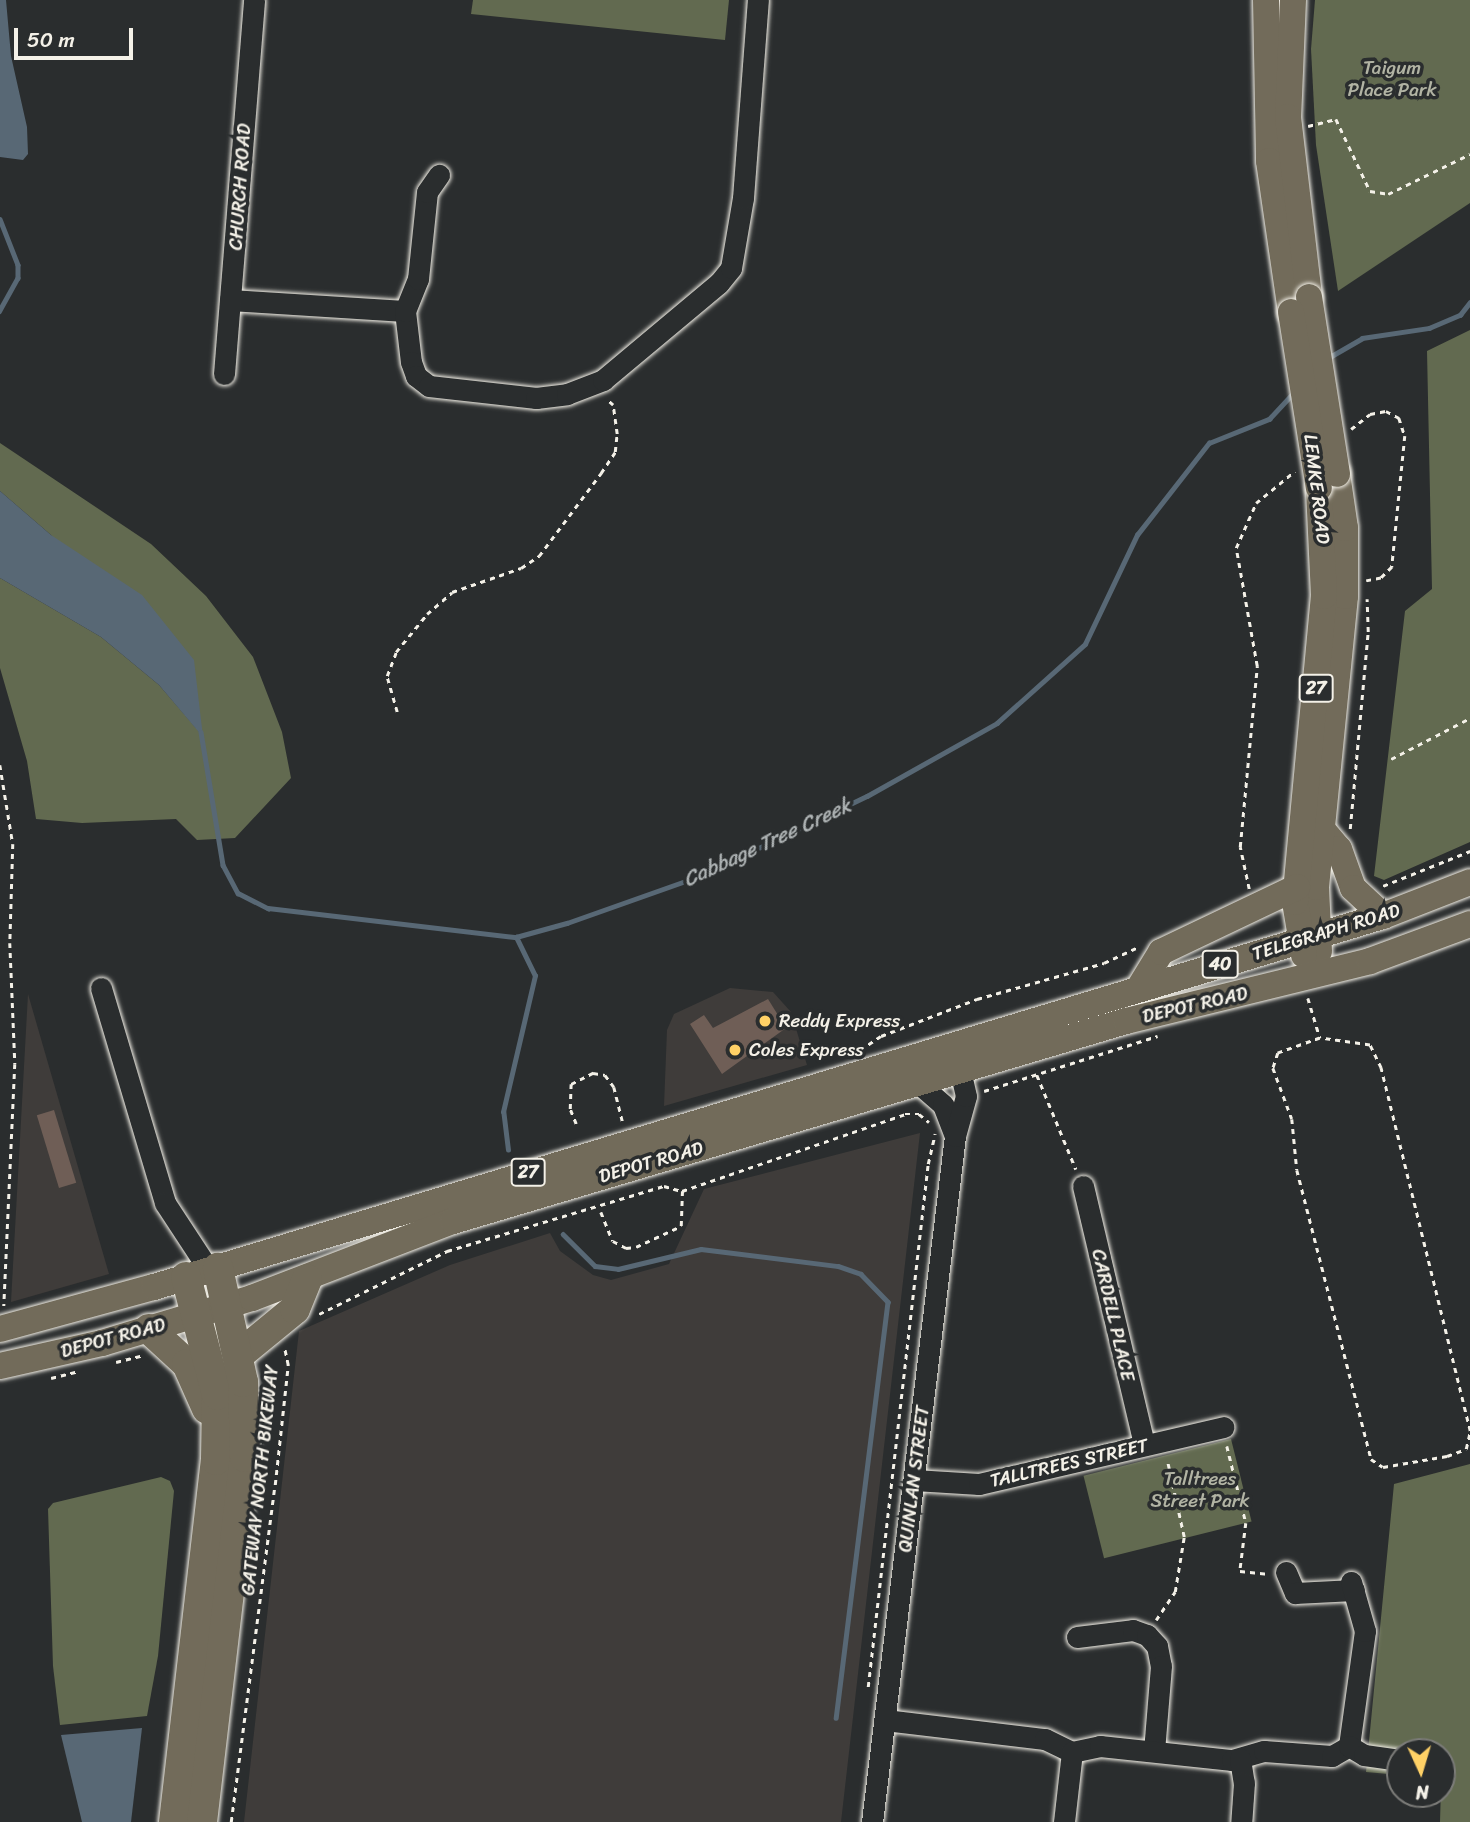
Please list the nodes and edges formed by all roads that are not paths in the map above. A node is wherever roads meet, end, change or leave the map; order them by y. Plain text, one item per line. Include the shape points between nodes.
1 (254, 0) edge
2 (758, 0) edge
3 (1266, 0) edge
4 (1293, 0) edge
5 (439, 175) dead end
6 (230, 300) junction
7 (1300, 305) junction
8 (405, 311) junction
9 (224, 374) dead end
10 (1328, 481) junction
11 (1322, 829) junction
12 (1470, 882) edge
13 (1297, 887) junction
14 (1383, 916) junction
15 (1470, 924) edge
16 (1309, 937) junction
17 (101, 988) dead end
18 (1139, 988) junction
19 (1312, 989) junction
20 (893, 1062) junction
21 (960, 1070) junction
22 (917, 1082) junction
23 (955, 1136) junction
24 (1083, 1186) road end
25 (204, 1271) junction
26 (307, 1279) junction
27 (228, 1304) junction
28 (198, 1315) junction
29 (2, 1319) edge
30 (149, 1329) junction
31 (239, 1355) junction
32 (0, 1366) edge
33 (215, 1425) junction
34 (1223, 1427) road end
35 (1153, 1443) junction
36 (914, 1480) junction
37 (1287, 1574) road end
38 (1077, 1637) dead end
39 (885, 1720) junction
40 (1349, 1746) junction
41 (1154, 1751) junction
42 (1072, 1752) junction
43 (1386, 1757) edge
44 (1240, 1759) junction
45 (174, 1822) edge
46 (202, 1822) edge
47 (872, 1822) edge
48 (1064, 1822) edge
49 (1241, 1822) edge

1 - 6 street, CHURCH ROAD
2 - 8 street via 743,198 730,268 719,283 592,384 536,398 429,386 416,376 411,362
3 - 7 main road, LEMKE ROAD / 27 via 1269,161
4 - 7 main road, LEMKE ROAD / 27 via 1289,130
5 - 8 street via 427,192 418,279
6 - 8 street
6 - 9 street, CHURCH ROAD
7 - 10 main road, LEMKE ROAD / 27, bridge
10 - 11 main road, LEMKE ROAD / 27 via 1345,528 1345,596
10 - 13 main road, LEMKE ROAD / 27 via 1324,586
11 - 14 main road via 1339,849 1353,888
11 - 16 main road, LEMKE ROAD / 27
12 - 14 main road, TELEGRAPH ROAD / 40
13 - 16 main road, LEMKE ROAD / 27
13 - 18 main road via 1161,953
14 - 16 main road, TELEGRAPH ROAD / 40
15 - 19 main road, TELEGRAPH ROAD
16 - 18 main road, TELEGRAPH ROAD / 40
16 - 19 main road, LEMKE ROAD / 27
17 - 25 street via 165,1203
18 - 20 main road, DEPOT ROAD / 27
19 - 21 main road, DEPOT ROAD / 27 via 1126,1021
20 - 21 street via 915,1066 940,1061
20 - 25 main road, DEPOT ROAD / 27
21 - 22 main road, DEPOT ROAD / 27
21 - 23 street, QUINLAN STREET via 966,1096
22 - 23 street, QUINLAN STREET via 943,1105
22 - 26 main road, DEPOT ROAD / 27 via 453,1221
23 - 36 street, QUINLAN STREET
24 - 35 street, CARDELL PLACE
25 - 27 highway
25 - 28 highway
25 - 29 main road, DEPOT ROAD / 27
26 - 27 main road, DEPOT ROAD / 27
26 - 31 highway via 295,1309
27 - 28 main road, DEPOT ROAD / 27
27 - 31 highway
28 - 30 main road, DEPOT ROAD / 27
28 - 33 highway via 217,1395
30 - 32 main road, DEPOT ROAD / 27
30 - 33 highway via 187,1364
31 - 46 highway via 244,1490
33 - 45 highway via 210,1531
34 - 35 street, TALLTREES STREET
35 - 36 street, TALLTREES STREET via 979,1484
36 - 39 street, QUINLAN STREET
37 - 40 street via 1293,1591 1300,1594 1352,1586 1366,1631
38 - 41 street via 1126,1630 1147,1634 1161,1658
39 - 42 street via 1045,1739
39 - 47 street, QUINLAN STREET
40 - 43 street via 1364,1755
40 - 44 street via 1332,1756 1264,1751
41 - 42 street via 1095,1745
41 - 44 street
42 - 48 street
44 - 49 street via 1244,1783

